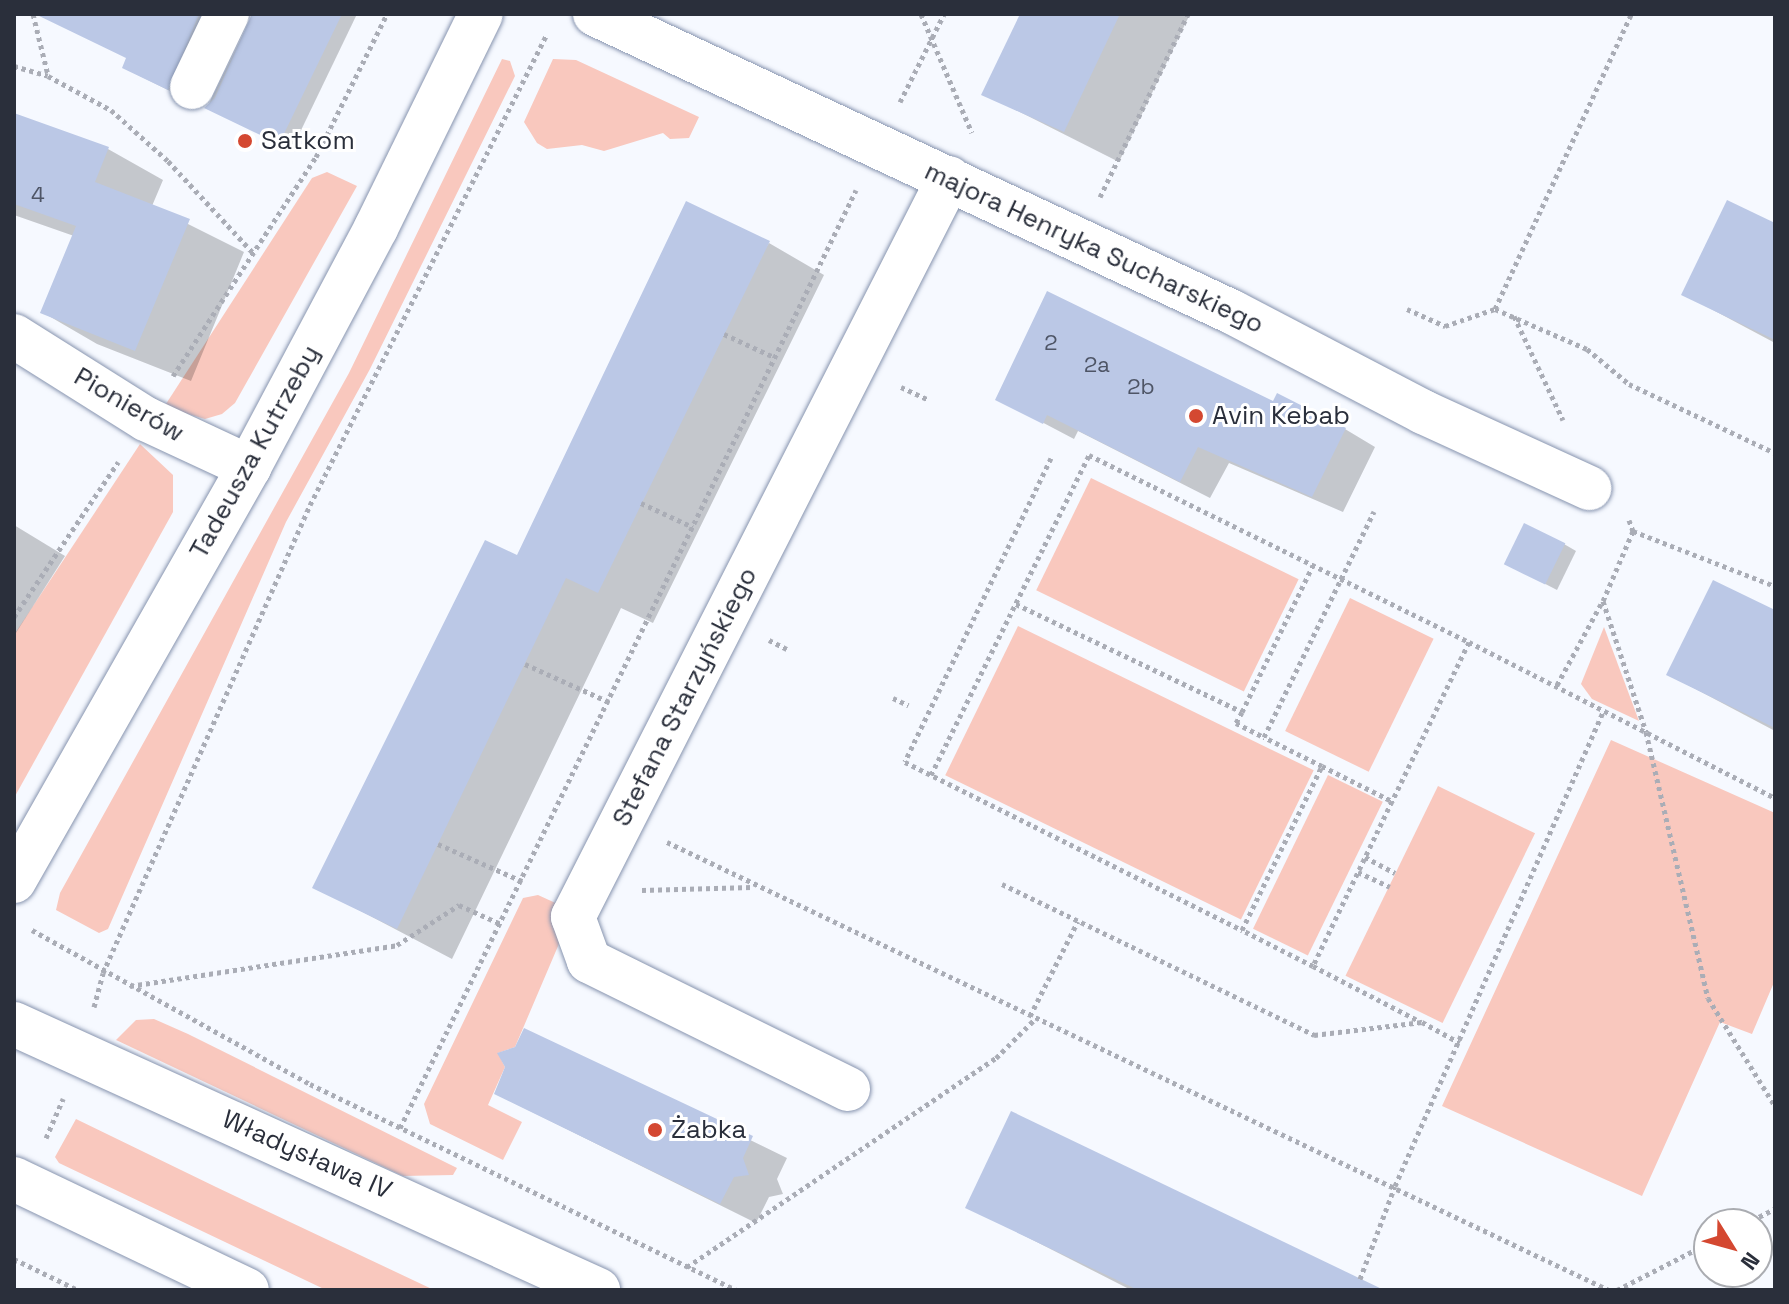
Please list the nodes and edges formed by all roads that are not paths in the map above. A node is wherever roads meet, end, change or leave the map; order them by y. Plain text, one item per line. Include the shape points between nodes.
1 (227, 14) edge
2 (481, 14) edge
3 (595, 14) edge
4 (192, 87) dead end
5 (949, 178) junction
6 (14, 336) edge
7 (249, 467) junction
8 (1606, 496) road end
9 (14, 881) edge
10 (14, 1024) edge
11 (848, 1089) dead end
12 (14, 1179) edge
13 (247, 1290) edge
14 (598, 1290) edge

1 - 4 street
2 - 7 street, Tadeusza Kutrzeby via 376,228
3 - 5 street, majora Henryka Sucharskiego
5 - 8 street, majora Henryka Sucharskiego via 1423,412
5 - 11 street, Stefana Starzyńskiego via 573,917 589,961
6 - 7 street, Pionierów via 146,419
7 - 9 street, Tadeusza Kutrzeby
10 - 14 street, Władysława IV
12 - 13 street

